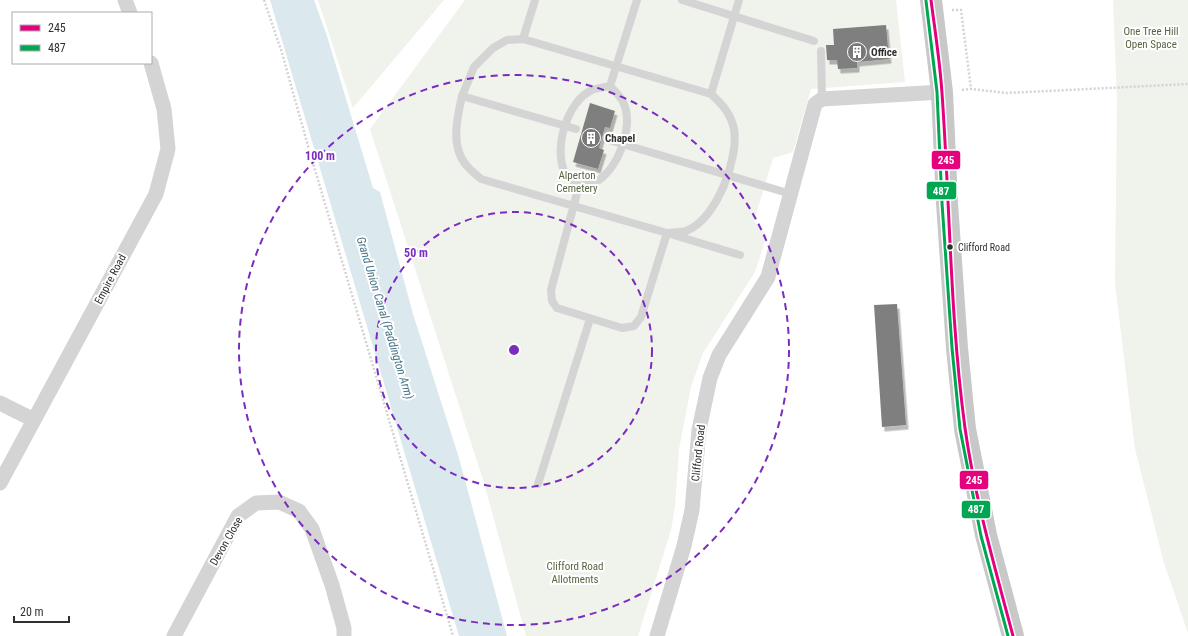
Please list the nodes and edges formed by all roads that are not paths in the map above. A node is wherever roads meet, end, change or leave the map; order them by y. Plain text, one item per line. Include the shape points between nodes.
1 (125, 0) edge
2 (535, 0) edge
3 (637, 0) edge
4 (682, 0) edge
5 (739, 0) edge
6 (932, 5) edge
7 (130, 12) edge
8 (734, 16) junction
9 (523, 39) junction
10 (814, 41) dead end
11 (821, 51) dead end
12 (151, 64) edge
13 (616, 67) junction
14 (610, 86) junction
15 (942, 92) junction
16 (711, 94) junction
17 (462, 96) junction
18 (822, 99) junction
19 (564, 126) junction
20 (576, 129) dead end
21 (608, 140) dead end
22 (624, 144) junction
23 (728, 175) junction
24 (579, 186) junction
25 (791, 194) junction
26 (573, 206) junction
27 (667, 233) junction
28 (740, 255) dead end
29 (590, 319) junction
30 (0, 404) edge
31 (34, 420) junction
32 (0, 483) edge
33 (538, 484) dead end
34 (174, 636) edge
35 (344, 636) edge
36 (657, 636) edge
37 (1013, 636) edge

1 - 7 street
2 - 9 lane
3 - 13 lane
4 - 8 lane
5 - 8 lane
6 - 15 main road
8 - 10 lane
8 - 16 lane
9 - 13 lane
9 - 17 lane via 507,40 493,48 474,67
11 - 18 lane
12 - 31 street, Empire Road via 164,109 168,149 156,194
13 - 14 lane
13 - 16 lane
14 - 19 lane via 591,90 576,102
14 - 22 lane via 622,100 626,117
15 - 18 street
15 - 37 main road via 947,211 965,429 986,535
16 - 23 lane via 725,106 734,128 735,148
17 - 19 lane
17 - 26 lane via 456,125 459,150 466,166 481,179
18 - 25 street, Clifford Road via 815,104
19 - 20 lane
19 - 24 lane via 561,149 565,173
21 - 22 lane
22 - 23 lane
22 - 24 lane via 614,165 598,181
23 - 25 lane
23 - 27 lane via 716,202 705,217 688,230
24 - 26 lane
25 - 36 street, Clifford Road via 768,277 719,355 710,378 699,430 692,510
26 - 27 lane
26 - 29 lane via 550,290 552,301 557,308
27 - 28 lane
27 - 29 lane via 641,317 634,326 622,328
29 - 33 lane
30 - 31 street
31 - 32 street, Empire Road
34 - 35 street, Devon Close via 238,516 256,503 279,502 299,512 312,529 332,585

